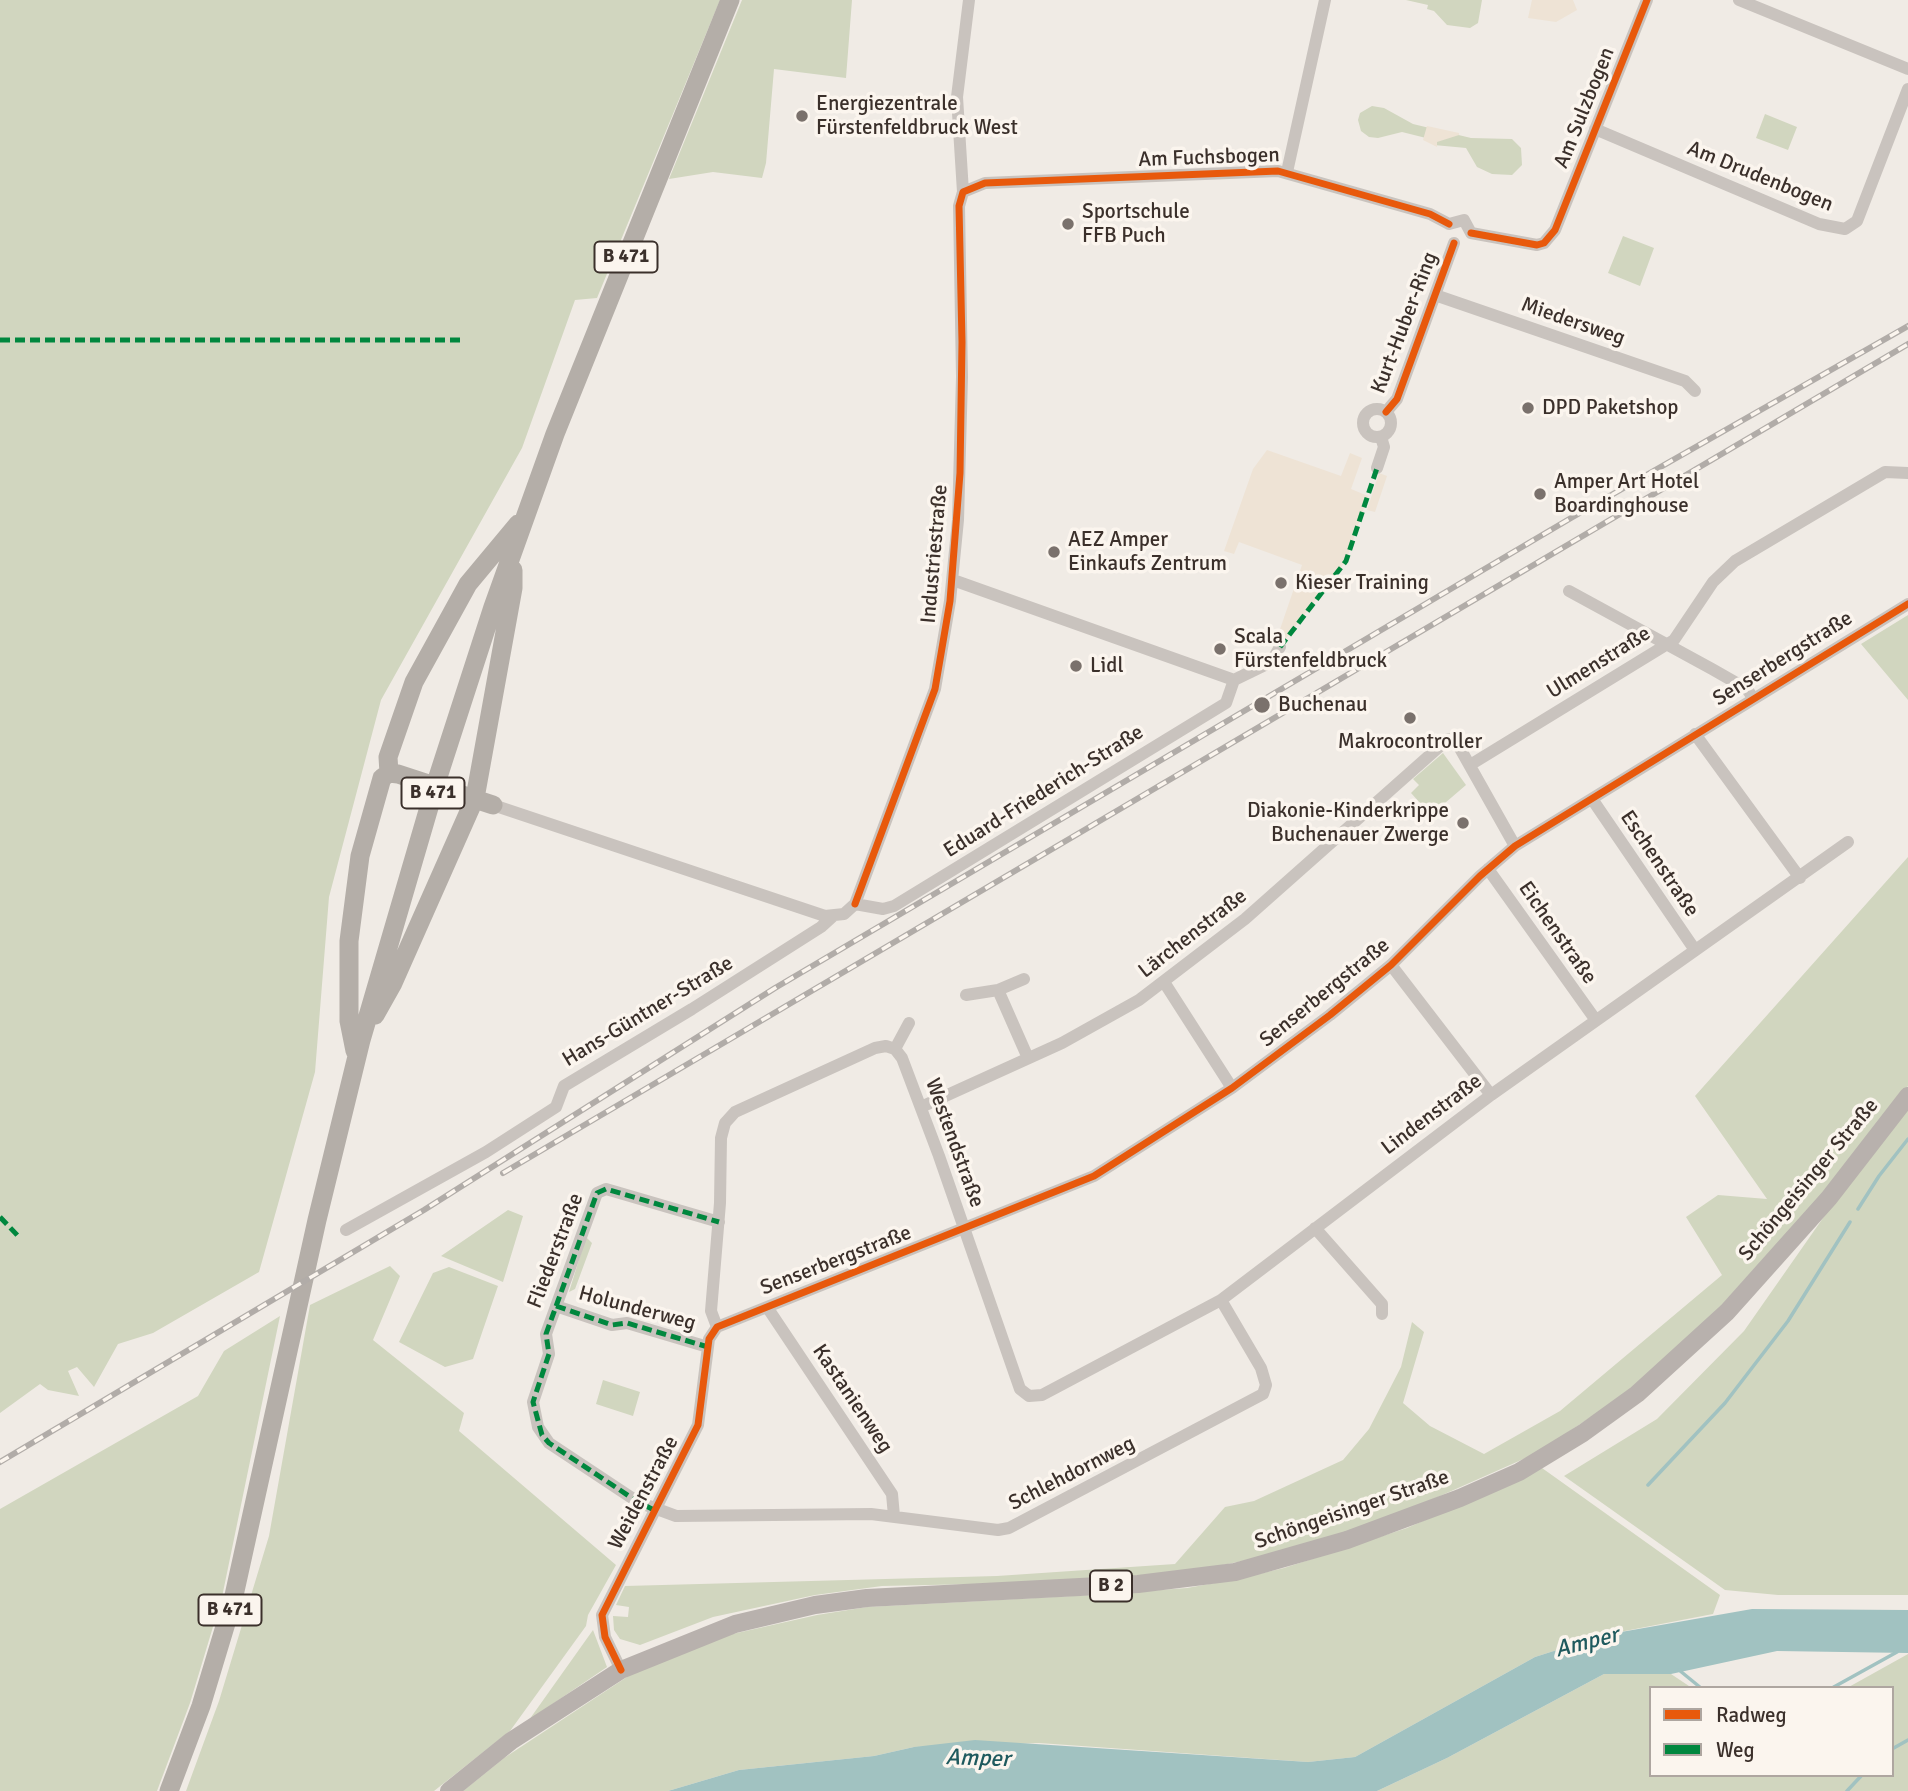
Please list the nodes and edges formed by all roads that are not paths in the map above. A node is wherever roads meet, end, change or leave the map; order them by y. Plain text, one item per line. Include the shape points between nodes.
1 (730, 0) edge
2 (969, 0) edge
3 (1325, 0) edge
4 (1647, 0) edge
5 (1739, 0) edge
6 (1908, 69) edge
7 (1908, 89) edge
8 (1595, 129) junction
9 (1287, 172) junction
10 (963, 192) junction
11 (1449, 224) junction
12 (1471, 233) junction
13 (1454, 243) junction
14 (1435, 295) junction
15 (1695, 391) dead end
16 (1386, 412) junction
17 (1381, 437) junction
18 (1377, 468) dead end
19 (1908, 473) edge
20 (525, 516) junction
21 (513, 549) junction
22 (953, 580) junction
23 (1569, 591) dead end
24 (1908, 604) edge
25 (1668, 643) junction
26 (1280, 647) dead end
27 (1234, 680) junction
28 (1753, 698) junction
29 (1695, 734) junction
30 (1470, 765) junction
31 (389, 773) junction
32 (475, 798) junction
33 (1592, 799) junction
34 (1848, 842) dead end
35 (1515, 846) junction
36 (1488, 869) junction
37 (1800, 878) junction
38 (855, 904) junction
39 (832, 917) junction
40 (1695, 950) junction
41 (1391, 965) junction
42 (1024, 979) dead end
43 (1164, 982) junction
44 (998, 990) junction
45 (966, 995) dead end
46 (1595, 1019) junction
47 (909, 1023) dead end
48 (358, 1049) junction
49 (895, 1049) junction
50 (1028, 1058) junction
51 (1232, 1088) junction
52 (1491, 1095) junction
53 (1908, 1096) edge
54 (920, 1107) junction
55 (719, 1222) junction
56 (1315, 1228) junction
57 (346, 1230) dead end
58 (965, 1230) junction
59 (1221, 1300) junction
60 (556, 1306) junction
61 (768, 1307) junction
62 (1382, 1314) dead end
63 (717, 1327) junction
64 (708, 1347) junction
65 (1029, 1395) joint
66 (654, 1510) junction
67 (894, 1516) junction
68 (621, 1670) junction
69 (169, 1791) edge
70 (449, 1791) edge

1 - 20 highway, B 471
2 - 10 street, Industriestraße via 957,97
3 - 9 street
4 - 8 street, Am Sulzbogen
5 - 6 street
7 - 8 street, Am Drudenbogen via 1857,221 1845,229 1819,224
8 - 12 street, Am Sulzbogen via 1555,230 1544,243
9 - 10 street, Am Fuchsbogen via 985,183
9 - 11 street, Am Fuchsbogen via 1430,214
10 - 22 street, Industriestraße via 959,206 960,473
11 - 12 street via 1464,220
11 - 13 street via 1448,236
12 - 13 street via 1465,242
13 - 14 street, Kurt-Huber-Ring
14 - 15 street, Miedersweg via 1685,381
14 - 16 street, Kurt-Huber-Ring via 1397,398
16 - 17 street via 1391,426
16 - 17 street via 1363,409 1365,432
17 - 18 street via 1384,447
19 - 25 street, Ulmenstraße via 1885,472 1735,561
20 - 21 highway, B 471
20 - 31 highway via 468,584 414,682 388,757
21 - 32 highway via 513,588
21 - 48 highway, B 471 via 437,780
22 - 27 street
22 - 38 street, Industriestraße via 935,689
23 - 25 street
24 - 28 street, Senserbergstraße
25 - 28 street via 1746,689
25 - 30 street, Ulmenstraße
26 - 27 street via 1270,662
27 - 38 street, Eduard-Friederich-Straße via 1226,703 894,906 883,909
28 - 29 street, Senserbergstraße
29 - 33 street, Senserbergstraße
29 - 37 street
30 - 35 street
30 - 43 street, Lärchenstraße via 1453,739 1443,742 1245,919
31 - 32 highway
31 - 48 highway via 382,778 368,824 353,897 349,1021
32 - 39 street
32 - 48 highway via 393,983
33 - 35 street, Senserbergstraße
33 - 40 street, Eschenstraße
34 - 37 street, Lindenstraße
35 - 36 street, Senserbergstraße
36 - 41 street, Senserbergstraße
36 - 46 street, Eichenstraße
37 - 40 street, Lindenstraße
38 - 39 street
39 - 57 street, Hans-Güntner-Straße via 564,1086 556,1107
40 - 46 street, Lindenstraße
41 - 51 street, Senserbergstraße
41 - 52 street
42 - 44 street
43 - 50 street, Lärchenstraße via 1112,1016
43 - 51 street
44 - 45 street
44 - 50 street
46 - 52 street, Lindenstraße
47 - 49 street
48 - 69 highway, B 471 via 233,1600
49 - 54 street, Westendstraße
49 - 55 street via 886,1045 875,1048 729,1117 721,1138
50 - 54 street, Lärchenstraße
51 - 58 street, Senserbergstraße via 1094,1176
52 - 56 street, Lindenstraße
53 - 68 main road, Schöngeisinger Straße / B 2 via 1829,1198 1727,1312 1637,1394 1519,1472 1461,1498 1288,1559 1180,1581 867,1598 815,1605 735,1624
54 - 58 street, Westendstraße
55 - 60 street, Fliederstraße via 607,1189 597,1193
55 - 63 street via 711,1311
56 - 59 street, Lindenstraße
56 - 62 street via 1382,1304
58 - 61 street, Senserbergstraße
58 - 65 street, Westendstraße via 1020,1389
59 - 65 street, Lindenstraße via 1042,1395
59 - 67 street, Schlehdornweg via 1264,1377 1265,1390 1255,1400 1009,1528
60 - 64 street, Holunderweg via 612,1325 627,1323
60 - 66 street, Fliederstraße via 546,1334 549,1354 533,1402 538,1427 549,1443
61 - 63 street, Senserbergstraße
61 - 67 street, Kastanienweg via 892,1494
63 - 64 street, Weidenstraße
64 - 66 street, Weidenstraße via 698,1425
66 - 67 street, Schlehdornweg via 676,1516
66 - 68 street, Weidenstraße via 602,1615 605,1637
68 - 70 main road, Schöngeisinger Straße / B 2 via 505,1745

